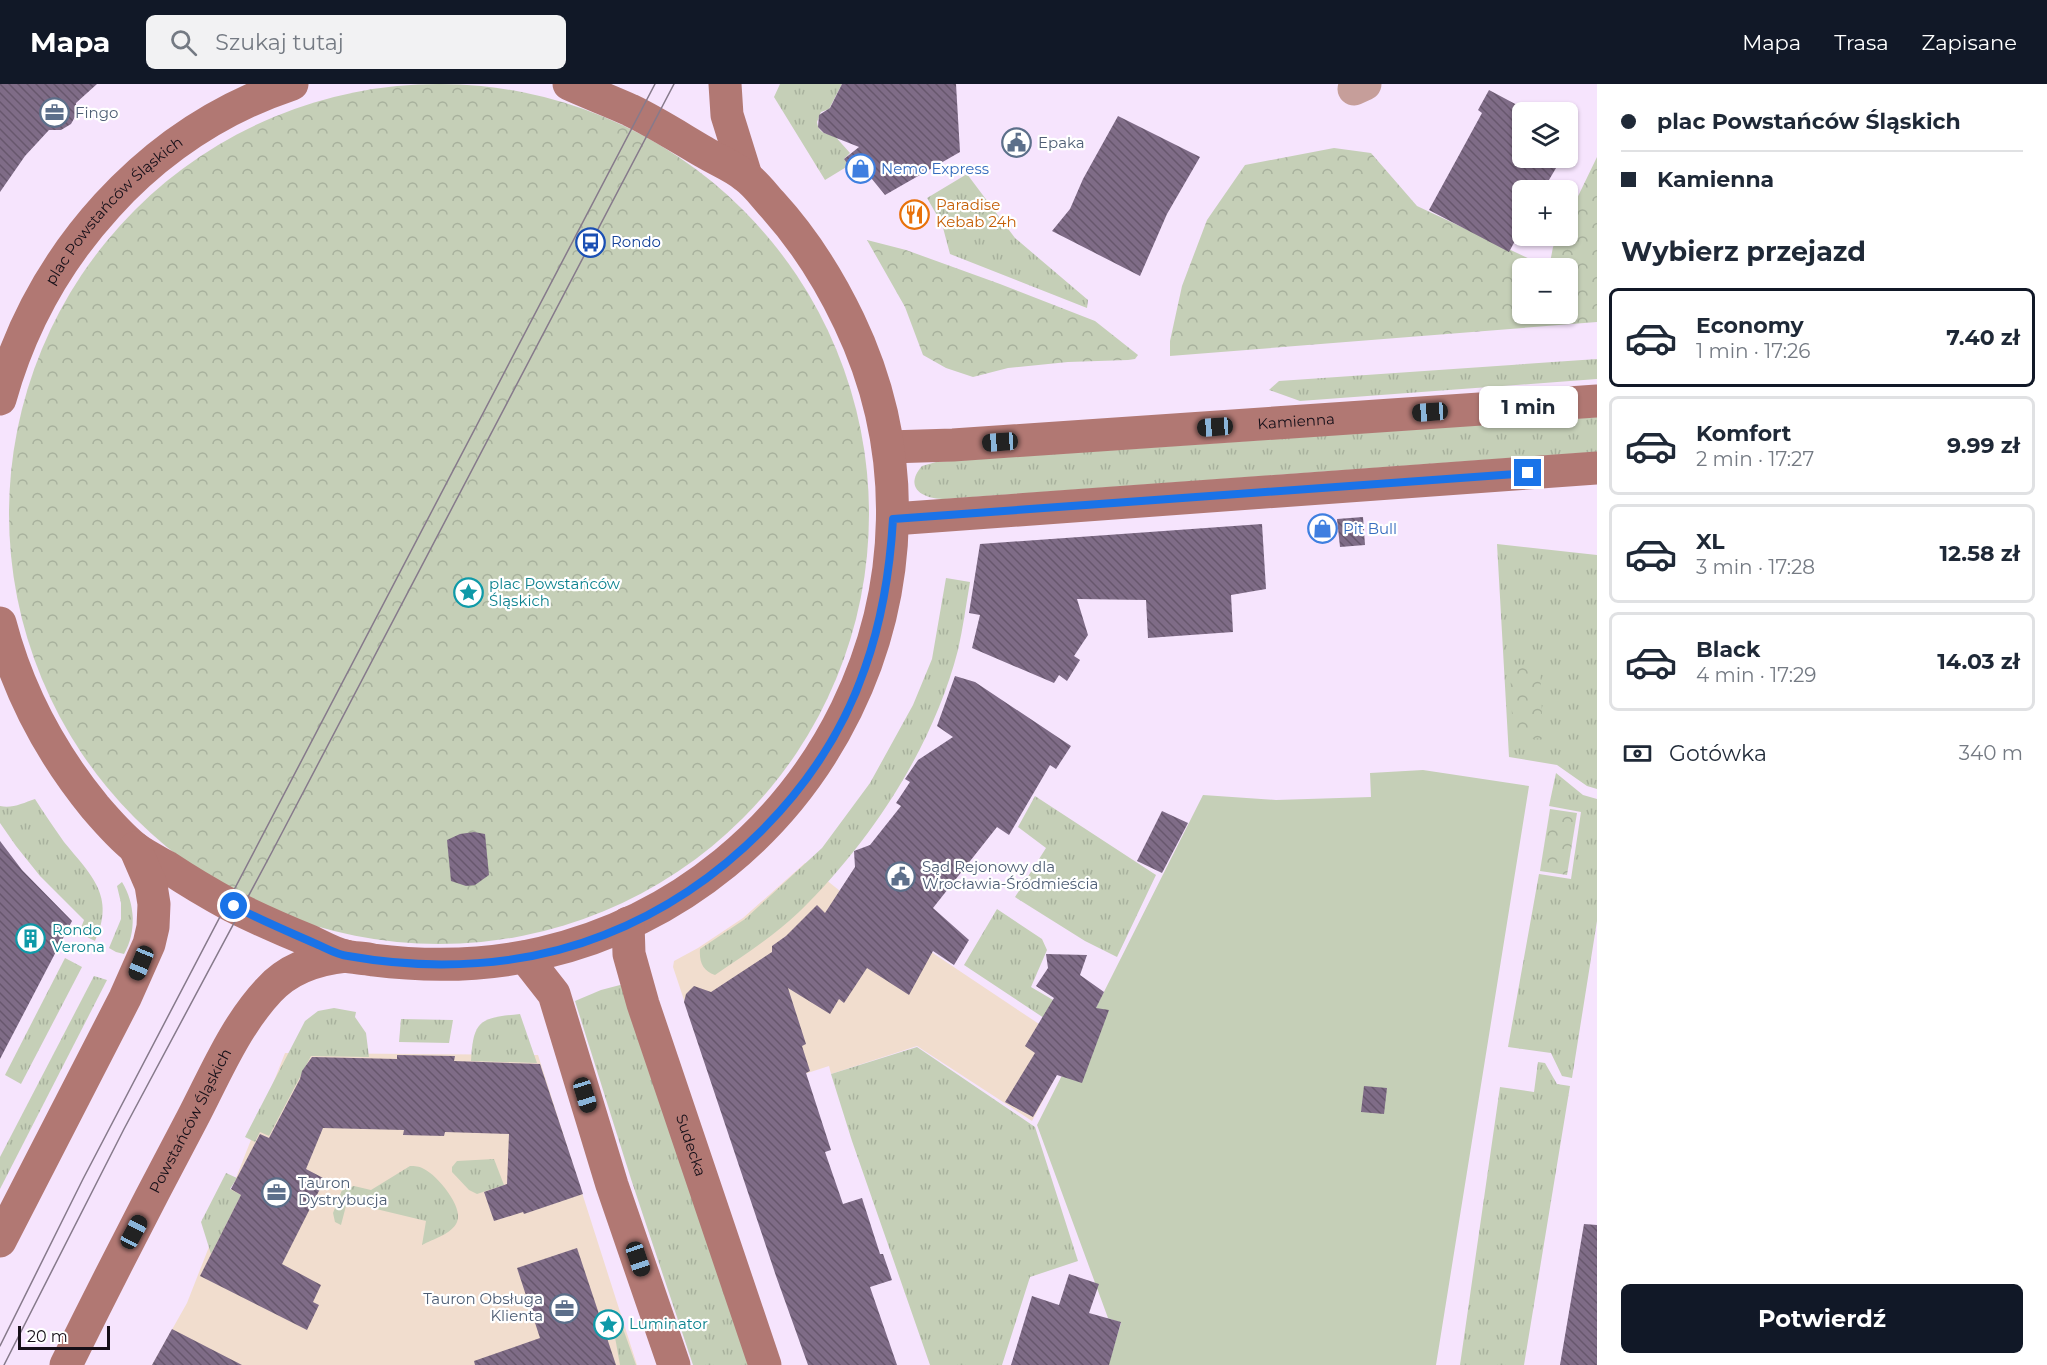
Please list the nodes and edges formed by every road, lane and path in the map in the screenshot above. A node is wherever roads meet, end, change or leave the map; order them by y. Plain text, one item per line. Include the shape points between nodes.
1 (292, 84) edge
2 (569, 84) edge
3 (725, 84) edge
4 (246, 94) edge
5 (746, 176) junction
6 (0, 399) edge
7 (1597, 401) edge
8 (889, 447) junction
9 (1597, 468) edge
10 (893, 519) junction
11 (0, 623) edge
12 (135, 848) junction
13 (628, 923) junction
14 (346, 956) junction
15 (525, 957) junction
16 (0, 1241) edge
17 (66, 1365) edge
18 (674, 1365) edge
19 (765, 1365) edge

1 - 4 main road, plac Powstańców Śląskich
2 - 5 main road via 633,112
3 - 5 main road via 727,115
4 - 6 main road, plac Powstańców Śląskich via 126,185 72,246 32,313
5 - 8 main road via 797,233 830,280 864,353 880,401
7 - 8 main road, Kamienna
8 - 10 main road
9 - 10 main road
10 - 13 main road via 885,597 865,668 815,765 762,831 721,866 677,898
11 - 12 main road via 15,672 44,736 70,776
12 - 14 main road via 219,899
12 - 16 main road via 151,885 154,904 149,944
13 - 15 main road via 594,939
13 - 19 main road, Sudecka via 629,954 643,1004
14 - 15 main road via 436,965
14 - 17 main road, Powstańców Śląskich via 314,962 291,972 270,988 251,1011
15 - 18 main road via 554,994 612,1185

